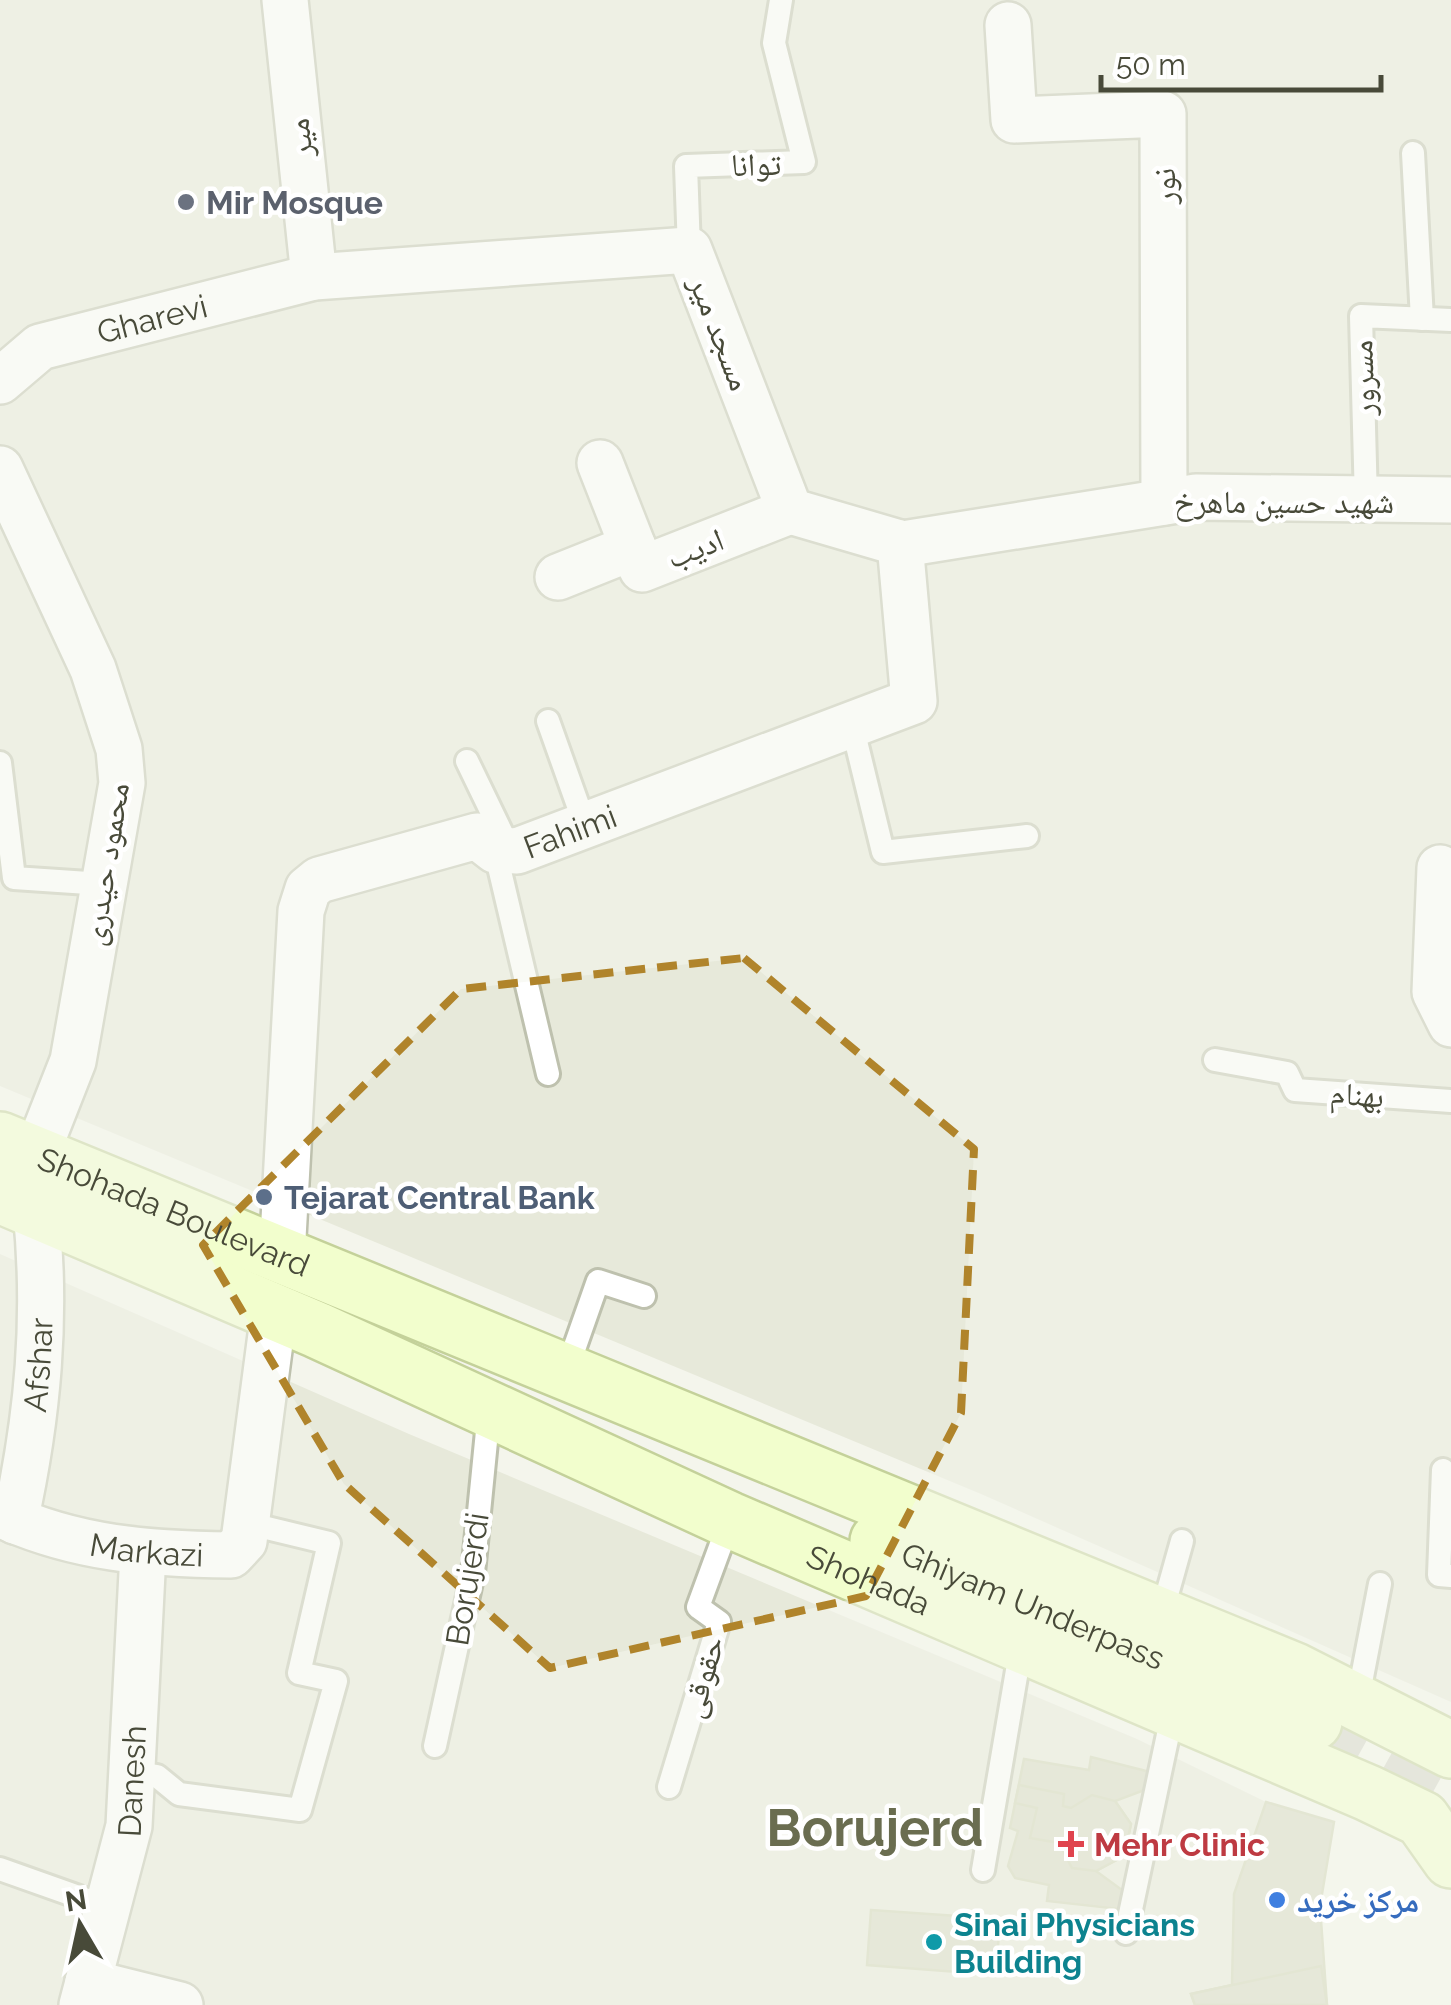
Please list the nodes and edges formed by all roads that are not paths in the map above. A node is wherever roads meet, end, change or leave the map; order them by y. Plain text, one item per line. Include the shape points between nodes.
1 (285, 0) edge
2 (782, 0) edge
3 (1008, 25) dead end
4 (1413, 152) dead end
5 (690, 250) junction
6 (314, 276) junction
7 (1422, 319) junction
8 (1451, 320) edge
9 (0, 380) edge
10 (600, 464) dead end
11 (0, 469) edge
12 (1451, 500) edge
13 (1366, 501) junction
14 (1164, 502) junction
15 (790, 511) junction
16 (900, 543) junction
17 (633, 548) junction
18 (558, 577) dead end
19 (548, 721) dead end
20 (852, 725) junction
21 (467, 761) dead end
22 (0, 764) edge
23 (585, 826) junction
24 (1027, 836) dead end
25 (503, 851) junction
26 (1440, 868) dead end
27 (103, 884) junction
28 (1451, 1024) edge
29 (1215, 1060) dead end
30 (548, 1074) dead end
31 (1451, 1101) edge
32 (18, 1175) edge
33 (282, 1256) junction
34 (644, 1296) dead end
35 (295, 1321) junction
36 (528, 1393) junction
37 (1443, 1470) dead end
38 (8, 1518) edge
39 (730, 1520) junction
40 (246, 1523) junction
41 (1182, 1541) dead end
42 (143, 1554) junction
43 (1451, 1576) edge
44 (1380, 1584) dead end
45 (1161, 1616) junction
46 (1021, 1647) junction
47 (1172, 1711) junction
48 (1336, 1712) junction
49 (435, 1746) dead end
50 (1451, 1750) edge
51 (132, 1772) junction
52 (669, 1787) dead end
53 (1446, 1846) edge
54 (0, 1869) edge
55 (982, 1870) dead end
56 (108, 1908) junction
57 (1126, 1933) dead end
58 (85, 1993) edge
59 (180, 2005) edge

1 - 6 street, میر
2 - 5 lane, توانا via 774,43 804,162 686,166
3 - 14 street, نور via 1014,120 1163,114
4 - 7 lane, مسرور
5 - 6 street, مسجد میر
5 - 15 street, مسجد میر
6 - 9 street, Gharevi via 40,347
7 - 8 lane, مسرور
7 - 13 lane, مسرور via 1360,316
10 - 17 street
11 - 27 street, محمود حیدری via 94,668 119,749 122,783
12 - 13 street, شهید حسین ماهرخ
13 - 14 street, شهید حسین ماهرخ
14 - 16 street, شهید حسین ماهرخ
15 - 16 street
15 - 17 street, ادیب via 642,569
16 - 20 street, Fahimi via 914,701
17 - 18 street, ادیب
19 - 23 lane
20 - 23 street, Fahimi
20 - 24 lane via 883,852
21 - 25 lane
22 - 27 lane via 14,878
23 - 25 street, Fahimi
25 - 30 lane
25 - 33 street, Fahimi via 476,836 319,880 308,890
26 - 28 street via 1435,992
27 - 32 street, محمود حیدری via 73,1061
29 - 31 lane, بهنام via 1287,1073 1294,1090
32 - 33 main road, Shohada Boulevard
32 - 35 main road, Shohada Boulevard
32 - 38 street, Afshar via 44,1288 42,1365 33,1442
33 - 36 main road, Shohada Boulevard via 345,1281
34 - 36 lane, Borujerdi via 598,1281
35 - 36 main road, Shohada Boulevard
35 - 40 street, Markazi
36 - 39 main road, Shohada
36 - 45 main road
36 - 48 main road, Ghiyam Underpass
36 - 49 lane, Borujerdi via 473,1573
37 - 43 lane via 1439,1575
38 - 42 street, Markazi via 67,1541
39 - 46 main road, Shohada
39 - 52 lane, حقوقی via 698,1607 719,1622
40 - 42 street, Markazi via 244,1541 231,1554
40 - 51 lane via 329,1544 299,1672 336,1681 300,1810 179,1794 157,1776
41 - 45 lane
42 - 51 street, Danesh
44 - 48 lane
45 - 48 main road via 1295,1671
46 - 47 main road, Shohada
46 - 55 lane
47 - 53 main road, Shohada via 1422,1819
47 - 57 lane
48 - 50 main road
51 - 56 street, Danesh via 129,1826
54 - 56 lane
56 - 58 street, Danesh
58 - 59 street

